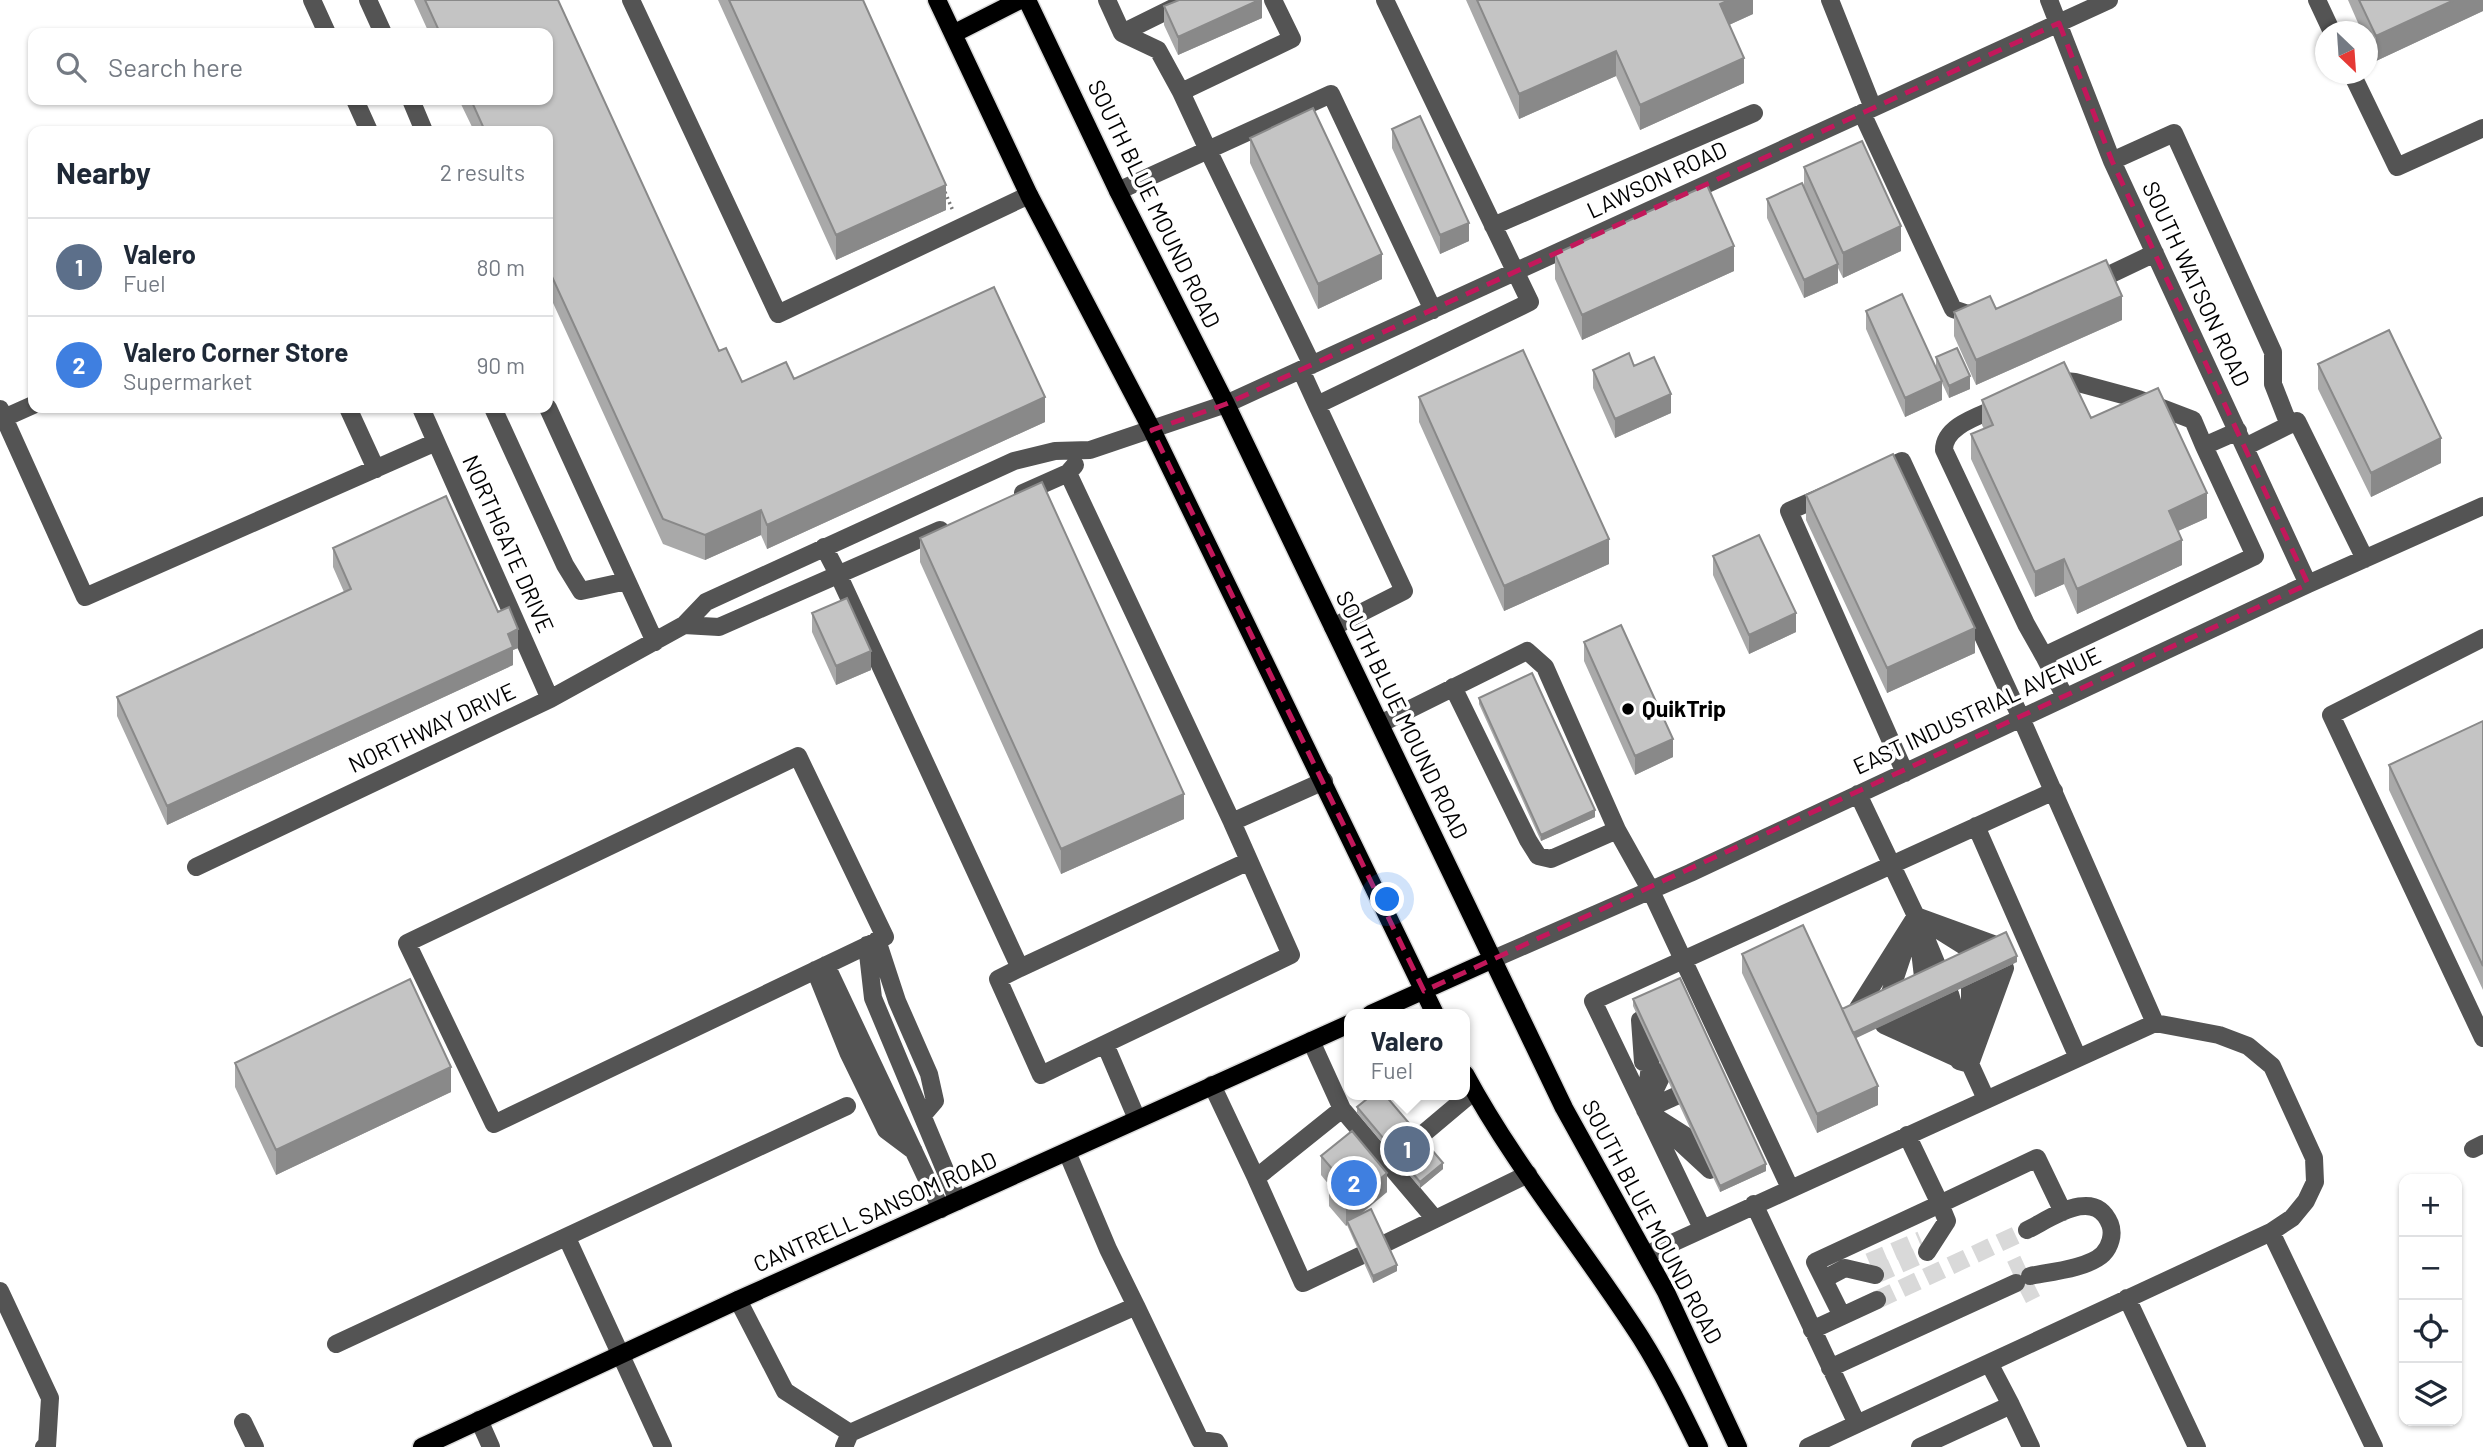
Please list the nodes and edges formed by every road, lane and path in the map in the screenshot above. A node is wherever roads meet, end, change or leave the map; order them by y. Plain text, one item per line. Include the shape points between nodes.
1 (312, 0) edge
2 (368, 0) edge
3 (631, 0) edge
4 (937, 0) edge
5 (1020, 0) edge
6 (1027, 0) edge
7 (1107, 0) edge
8 (1189, 0) edge
9 (1273, 0) edge
10 (1385, 0) edge
11 (1830, 0) edge
12 (2049, 0) edge
13 (2109, 0) edge
14 (2317, 0) edge
15 (2327, 21) edge
16 (2059, 23) junction
17 (325, 28) edge
18 (381, 28) edge
19 (1122, 33) junction
20 (953, 34) junction
21 (2357, 84) edge
22 (1181, 92) junction
23 (357, 105) edge
24 (413, 105) edge
25 (1868, 110) junction
26 (1754, 113) dead end
27 (367, 126) edge
28 (422, 126) edge
29 (2483, 128) edge
30 (1208, 150) junction
31 (2112, 160) junction
32 (943, 189) edge
33 (1118, 191) junction
34 (1029, 195) junction
35 (1493, 226) junction
36 (963, 228) junction
37 (2155, 253) junction
38 (1515, 272) junction
39 (2072, 293) edge
40 (1433, 310) junction
41 (1995, 310) edge
42 (1306, 368) junction
43 (2040, 390) edge
44 (2017, 399) edge
45 (1226, 404) junction
46 (1317, 405) junction
47 (28, 406) edge
48 (350, 413) edge
49 (423, 413) edge
50 (495, 413) edge
51 (550, 413) edge
52 (2, 414) edge
53 (2289, 425) junction
54 (1152, 430) junction
55 (2241, 439) junction
56 (436, 442) junction
57 (2204, 446) junction
58 (1090, 450) junction
59 (376, 468) junction
60 (1068, 473) junction
61 (1864, 478) edge
62 (1839, 489) edge
63 (1005, 501) edge
64 (2483, 506) edge
65 (955, 524) edge
66 (824, 547) junction
67 (2365, 559) junction
68 (838, 574) junction
69 (627, 582) junction
70 (2308, 584) junction
71 (684, 625) junction
72 (1333, 627) junction
73 (2483, 638) edge
74 (656, 642) junction
75 (2044, 656) junction
76 (1453, 687) junction
77 (2065, 697) junction
78 (550, 699) junction
79 (2021, 718) junction
80 (1380, 723) junction
81 (1905, 773) junction
82 (1324, 781) junction
83 (2053, 791) junction
84 (1858, 794) junction
85 (1232, 822) junction
86 (1976, 826) junction
87 (1617, 830) junction
88 (1249, 861) junction
89 (1892, 865) junction
90 (196, 867) dead end
91 (1650, 889) junction
92 (1916, 916) junction
93 (872, 943) junction
94 (1993, 944) edge
95 (1975, 953) edge
96 (1683, 958) junction
97 (1491, 960) junction
98 (1958, 961) edge
99 (820, 967) junction
100 (1020, 968) junction
101 (2005, 968) edge
102 (1931, 973) edge
103 (1978, 981) edge
104 (1898, 989) edge
105 (1424, 991) junction
106 (1687, 999) edge
107 (1865, 1004) edge
108 (1383, 1009) edge
109 (1433, 1009) edge
110 (1640, 1020) edge
111 (2155, 1023) junction
112 (1699, 1025) edge
113 (1344, 1026) edge
114 (1877, 1028) edge
115 (2483, 1038) edge
116 (1311, 1041) junction
117 (1104, 1044) junction
118 (1652, 1046) edge
119 (1710, 1050) edge
120 (2078, 1058) junction
121 (1970, 1064) junction
122 (1664, 1071) edge
123 (1728, 1073) junction
124 (1470, 1083) edge
125 (1212, 1085) junction
126 (1474, 1091) junction
127 (1470, 1094) edge
128 (1676, 1097) edge
129 (1732, 1097) edge
130 (1986, 1099) junction
131 (1464, 1100) edge
132 (847, 1107) dead end
133 (1342, 1109) junction
134 (1645, 1110) junction
135 (1137, 1119) junction
136 (1686, 1119) edge
137 (1744, 1121) edge
138 (1907, 1135) junction
139 (1418, 1139) edge
140 (1697, 1143) edge
141 (1756, 1149) edge
142 (1067, 1152) junction
143 (1710, 1170) edge
144 (1528, 1174) junction
145 (1256, 1178) junction
146 (1790, 1188) junction
147 (958, 1201) junction
148 (1754, 1204) junction
149 (1940, 1204) junction
150 (941, 1209) junction
151 (2063, 1212) junction
152 (1435, 1219) junction
153 (1702, 1228) junction
154 (2027, 1230) tunnel mouth
155 (2270, 1232) junction
156 (567, 1238) junction
157 (1384, 1244) edge
158 (1924, 1246) tunnel mouth
159 (1360, 1255) edge
160 (1646, 1255) junction
161 (1872, 1269) tunnel mouth
162 (1824, 1279) junction
163 (0, 1291) edge
164 (2127, 1298) junction
165 (738, 1300) junction
166 (1877, 1300) tunnel mouth
167 (1136, 1306) junction
168 (1842, 1316) junction
169 (1812, 1330) junction
170 (337, 1343) dead end
171 (621, 1354) junction
172 (1989, 1363) junction
173 (1830, 1368) junction
174 (2011, 1405) junction
175 (479, 1420) junction
176 (243, 1422) dead end
177 (1857, 1424) junction
178 (847, 1440) edge
179 (659, 1446) edge
180 (44, 1447) edge
181 (255, 1447) edge
182 (422, 1447) edge
183 (491, 1447) edge
184 (1219, 1447) edge
185 (1699, 1447) edge
186 (1738, 1447) edge
187 (1808, 1447) edge
188 (1920, 1447) edge
189 (2031, 1447) edge
190 (2197, 1447) edge
191 (2374, 1447) edge

1 - 17 street
2 - 18 street
3 - 36 street via 778,314
4 - 20 main road
5 - 20 main road
6 - 33 main road, SOUTH BLUE MOUND ROAD
7 - 19 street
8 - 19 street
9 - 22 street via 1292,39
10 - 35 street
11 - 25 street
12 - 16 street, SOUTH WATSON ROAD
13 - 16 street, LAWSON ROAD
14 - 15 street
16 - 25 street, LAWSON ROAD
16 - 31 street, SOUTH WATSON ROAD
19 - 22 street via 1158,50
20 - 34 main road
21 - 29 street via 2397,167
22 - 30 street
23 - 27 street
24 - 28 street
25 - 38 street, LAWSON ROAD
25 - 41 street via 1953,309 1968,314
26 - 35 street
30 - 33 street
30 - 40 street via 1331,94
30 - 42 street
31 - 37 street, SOUTH WATSON ROAD
31 - 53 street via 2174,133 2273,352 2273,384
32 - 36 path
33 - 45 main road, SOUTH BLUE MOUND ROAD
34 - 36 street
34 - 54 main road
35 - 38 street
37 - 39 street
37 - 55 street, SOUTH WATSON ROAD
38 - 40 street, LAWSON ROAD
38 - 46 street via 1530,302
40 - 42 street, LAWSON ROAD
42 - 45 street, LAWSON ROAD
42 - 46 street
43 - 57 street via 2065,381 2138,399 2193,420
44 - 75 street via 1949,433 1944,450
45 - 54 street, NORTHWAY DRIVE
45 - 72 main road, SOUTH BLUE MOUND ROAD
46 - 72 street via 1404,591
47 - 52 street
48 - 59 street
49 - 56 street, NORTHGATE DRIVE
50 - 69 street via 580,591
51 - 69 street
52 - 59 street via 85,597
53 - 55 street
53 - 67 street via 2297,421
54 - 58 street, NORTHWAY DRIVE
54 - 82 main road
55 - 57 street
55 - 70 street, SOUTH WATSON ROAD
56 - 59 street
56 - 78 street, NORTHGATE DRIVE
57 - 75 street via 2255,556
58 - 60 street, NORTHWAY DRIVE
58 - 66 street, NORTHWAY DRIVE via 1055,451 1014,461
60 - 63 street, NORTHWAY DRIVE
60 - 85 street
61 - 79 street via 1902,461
62 - 81 street via 1788,511
64 - 67 street, EAST INDUSTRIAL AVENUE
65 - 68 street
66 - 68 street
66 - 71 street, NORTHWAY DRIVE via 706,602
67 - 70 street, EAST INDUSTRIAL AVENUE
68 - 71 street via 719,627
68 - 100 street
69 - 74 street
70 - 77 street, EAST INDUSTRIAL AVENUE
71 - 74 street, NORTHWAY DRIVE
72 - 80 main road, SOUTH BLUE MOUND ROAD
73 - 115 street via 2331,715
74 - 78 street, NORTHWAY DRIVE
75 - 77 street
76 - 80 street
76 - 87 street via 1538,856 1551,859
76 - 87 street via 1527,651 1545,667
77 - 79 street, EAST INDUSTRIAL AVENUE
78 - 90 street, NORTHWAY DRIVE
79 - 81 street, EAST INDUSTRIAL AVENUE
79 - 83 street
80 - 97 main road, SOUTH BLUE MOUND ROAD
81 - 84 street, EAST INDUSTRIAL AVENUE
82 - 85 street
82 - 105 main road
83 - 86 street
83 - 111 street
84 - 89 street
84 - 91 street, EAST INDUSTRIAL AVENUE
85 - 88 street
86 - 89 street
86 - 120 street
87 - 91 street
88 - 100 street
88 - 117 street via 1291,955
89 - 92 street
89 - 96 street
91 - 96 street
91 - 97 street, EAST INDUSTRIAL AVENUE
92 - 94 street
92 - 95 street
92 - 98 street
92 - 102 street
92 - 104 street
92 - 107 street
93 - 99 street
93 - 99 street via 885,937 798,756 407,943 494,1124
93 - 147 street via 929,1074 935,1101 923,1115
96 - 123 street
96 - 134 street via 1593,1001
97 - 105 main road
97 - 160 main road, SOUTH BLUE MOUND ROAD via 1564,1108
99 - 150 street
100 - 117 street via 998,979 1041,1075
101 - 121 street
103 - 121 street
105 - 108 main road
105 - 109 main road
106 - 123 street
110 - 134 street
111 - 120 street
111 - 155 street via 2219,1035 2248,1046 2272,1066 2314,1158 2315,1182 2291,1218
112 - 123 street
113 - 116 main road, CANTRELL SANSOM ROAD
114 - 121 street
116 - 125 main road, CANTRELL SANSOM ROAD
116 - 133 street
117 - 135 street
118 - 134 street
119 - 123 street
120 - 130 street
121 - 121 street via 1926,1005
121 - 130 street
122 - 134 street
123 - 129 street
123 - 137 street
123 - 141 street
123 - 146 street
124 - 126 main road
125 - 135 main road, CANTRELL SANSOM ROAD
125 - 145 street
126 - 127 street
126 - 144 main road
128 - 134 street
130 - 138 street
131 - 139 street
132 - 156 street
133 - 145 street
133 - 152 street via 1392,1162
134 - 136 street
134 - 140 street
134 - 143 street
134 - 153 street
135 - 142 main road, CANTRELL SANSOM ROAD
138 - 146 street
138 - 149 street
142 - 147 main road, CANTRELL SANSOM ROAD
142 - 167 street
144 - 152 street
144 - 185 main road via 1647,1348
145 - 159 street via 1303,1283
146 - 148 street
147 - 150 main road, CANTRELL SANSOM ROAD
148 - 153 street
148 - 169 street
149 - 151 street via 2037,1158
149 - 158 street via 1947,1221
149 - 162 street via 1815,1262
150 - 165 main road, CANTRELL SANSOM ROAD
151 - 154 street
151 - 173 street via 2077,1205 2092,1205 2103,1212 2112,1227 2111,1242 2102,1255 2089,1263 2023,1279
152 - 157 street
153 - 160 street
155 - 164 street
155 - 191 street
156 - 170 street
156 - 171 street
160 - 186 main road, SOUTH BLUE MOUND ROAD
161 - 162 street via 1845,1268
162 - 168 street
163 - 180 street via 50,1398
164 - 172 street
164 - 190 street
165 - 171 main road, CANTRELL SANSOM ROAD
165 - 178 street via 785,1391
166 - 168 street
167 - 178 street
167 - 184 street via 1200,1440 1216,1442
168 - 169 street
169 - 173 street
171 - 175 main road, CANTRELL SANSOM ROAD
171 - 179 street
172 - 174 street
172 - 177 street
173 - 177 street
174 - 188 street
174 - 189 street
175 - 182 main road, CANTRELL SANSOM ROAD
175 - 183 street
176 - 181 street
177 - 187 street

